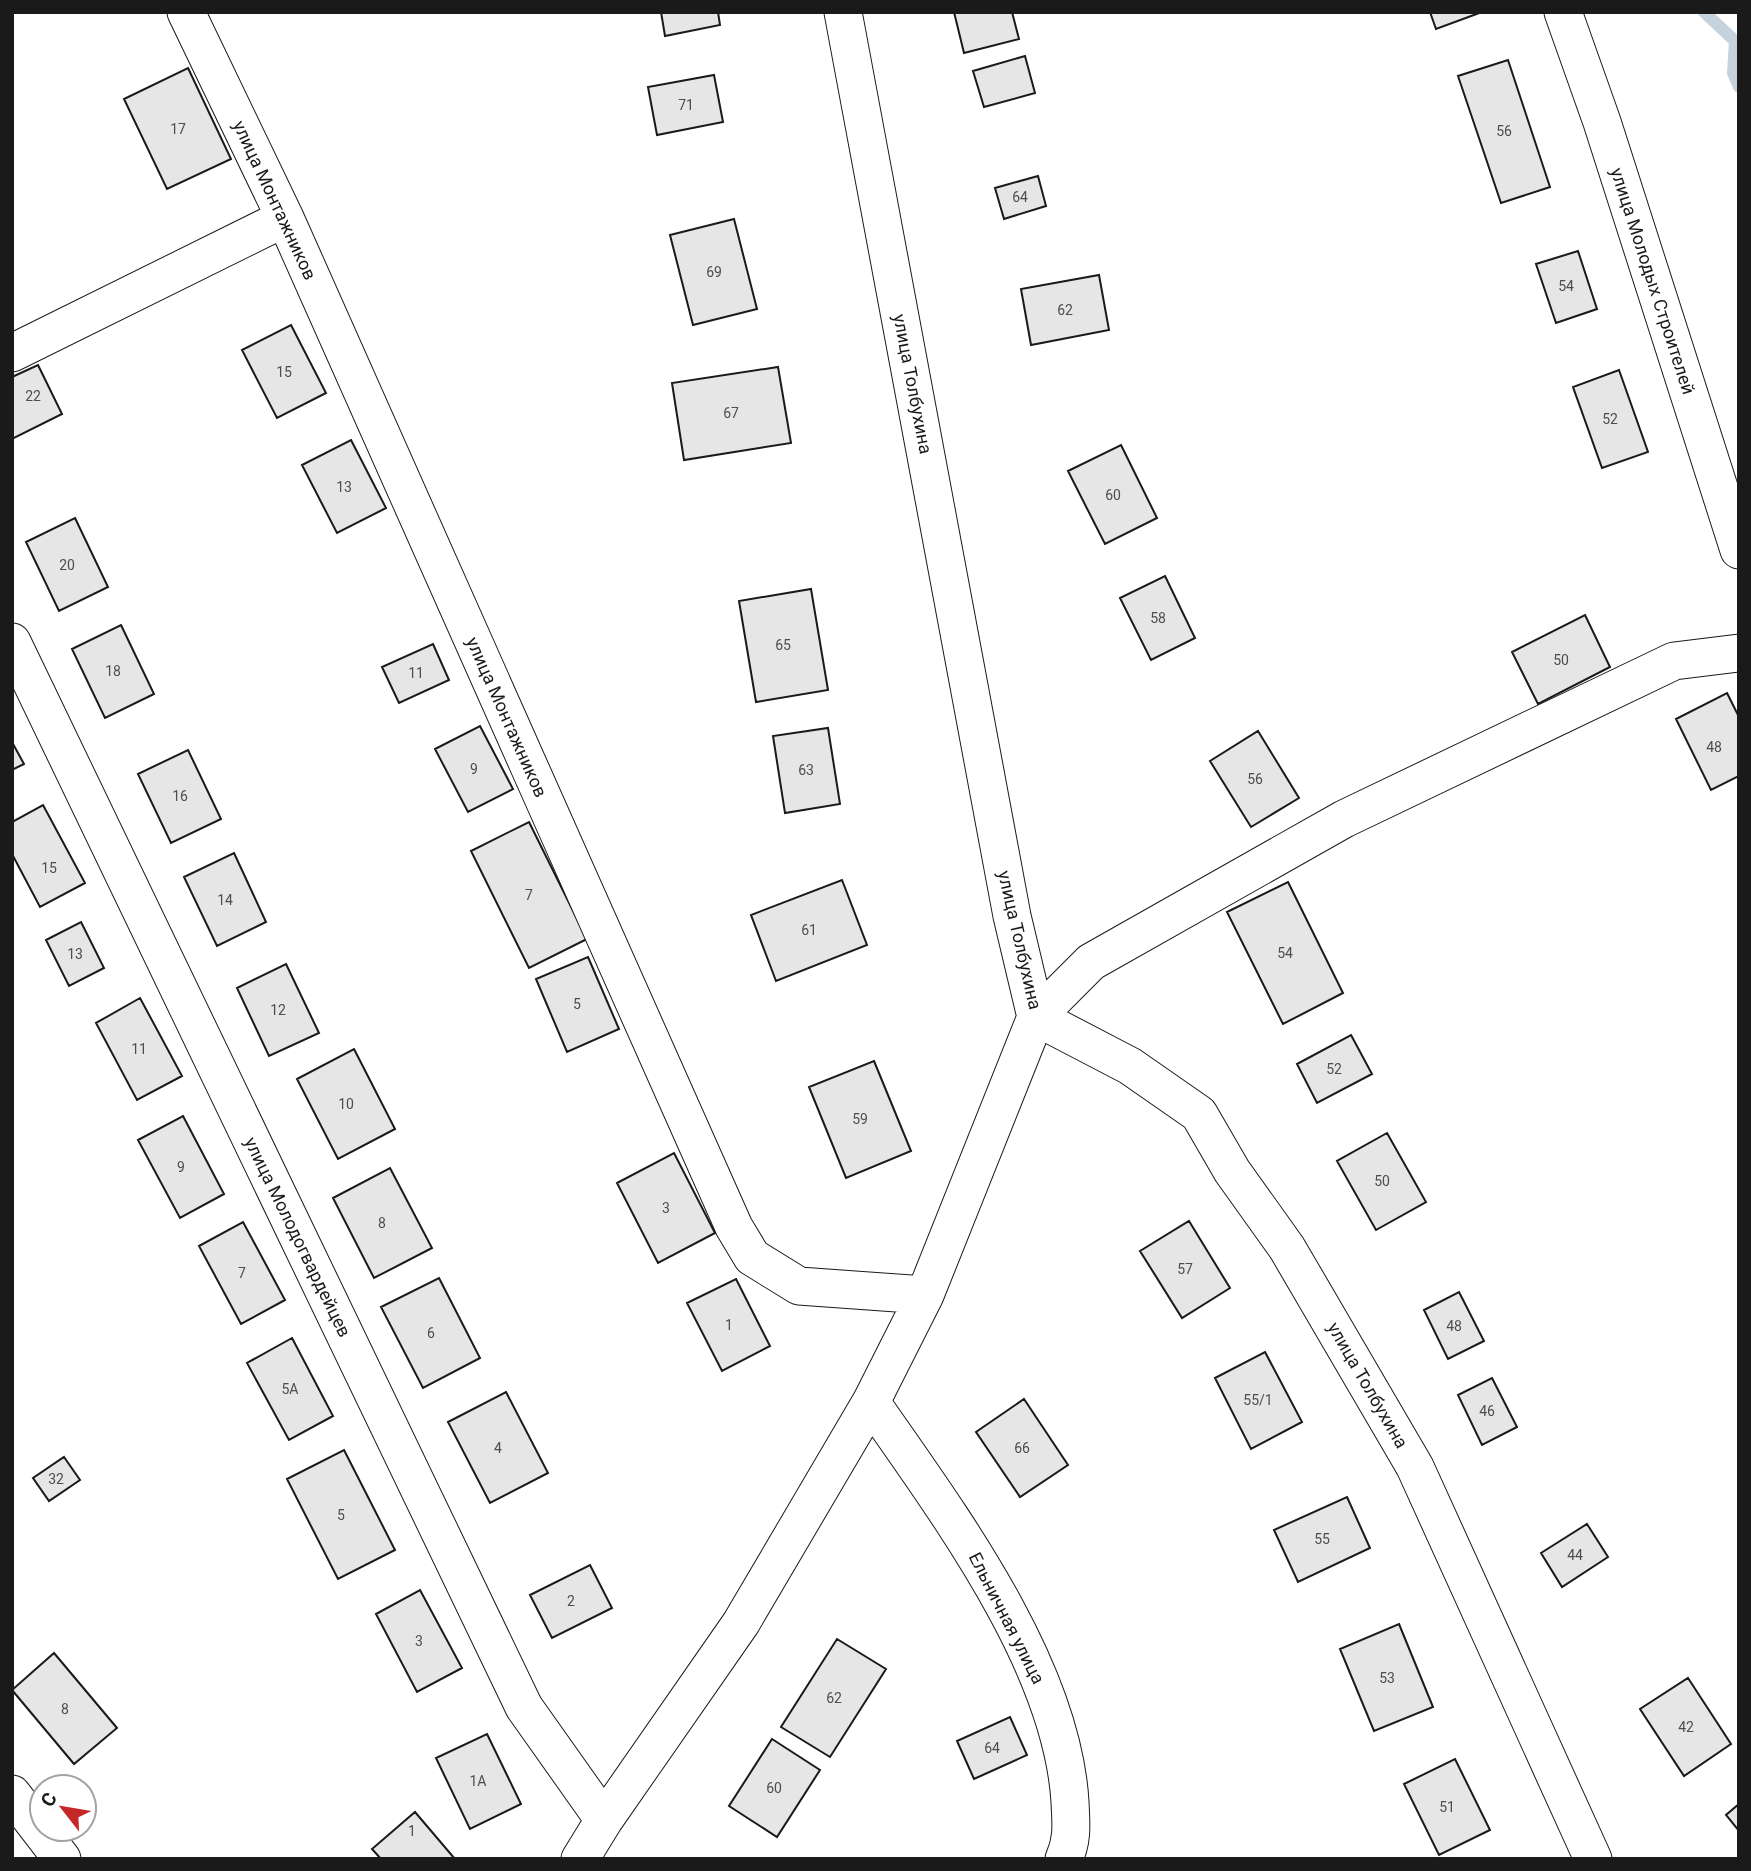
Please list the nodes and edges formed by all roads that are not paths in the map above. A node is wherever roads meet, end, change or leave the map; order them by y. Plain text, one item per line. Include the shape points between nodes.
1 (186, 12) edge
2 (843, 12) edge
3 (1563, 12) edge
4 (285, 218) junction
5 (12, 353) edge
6 (1739, 550) edge
7 (12, 642) edge
8 (1739, 653) edge
9 (1036, 1017) junction
10 (925, 1295) junction
11 (871, 1402) junction
12 (12, 1794) edge
13 (604, 1820) junction
14 (62, 1859) edge
15 (580, 1859) edge
16 (1064, 1859) edge
17 (1593, 1859) edge

1 - 4 street, улица Монтажников
2 - 9 street, улица Толбухина via 1012,916
3 - 6 street, улица Молодых Строителей
4 - 5 street
4 - 10 street, улица Монтажников via 734,1227 752,1257 799,1286
7 - 13 street, улица Молодогвардейцев via 524,1707
8 - 9 street via 1674,661 1344,819 1091,962
9 - 10 street
9 - 17 street, улица Толбухина via 1130,1066 1199,1114 1232,1171 1287,1248 1415,1467
10 - 11 street
11 - 13 street via 741,1623
11 - 16 street, Ельничная улица via 970,1544 1038,1673 1068,1771 1072,1842
12 - 14 street
13 - 15 street

